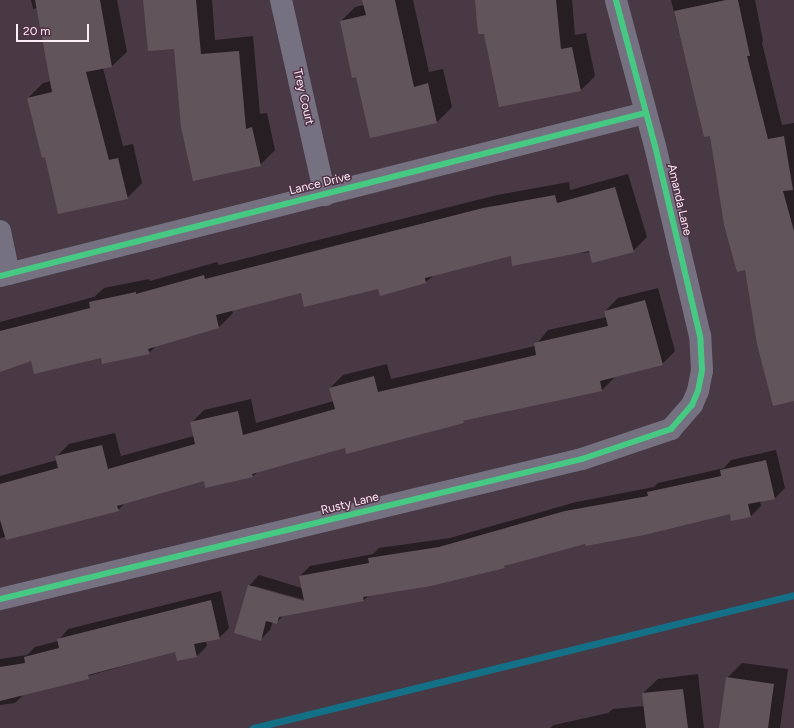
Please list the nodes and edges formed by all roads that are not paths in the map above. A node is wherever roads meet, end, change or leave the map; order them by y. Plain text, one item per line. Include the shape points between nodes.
1 (281, 0) edge
2 (616, 0) edge
3 (646, 114) junction
4 (325, 195) junction
5 (0, 231) edge
6 (4, 275) edge
7 (692, 405) joint
8 (0, 599) edge

1 - 4 street, Trey Court
2 - 3 street, Amanda Lane
3 - 4 street, Lance Drive
3 - 7 street, Amanda Lane via 700,336 702,370
4 - 6 street, Lance Drive
5 - 6 street
7 - 8 street, Rusty Lane via 671,429 582,460

